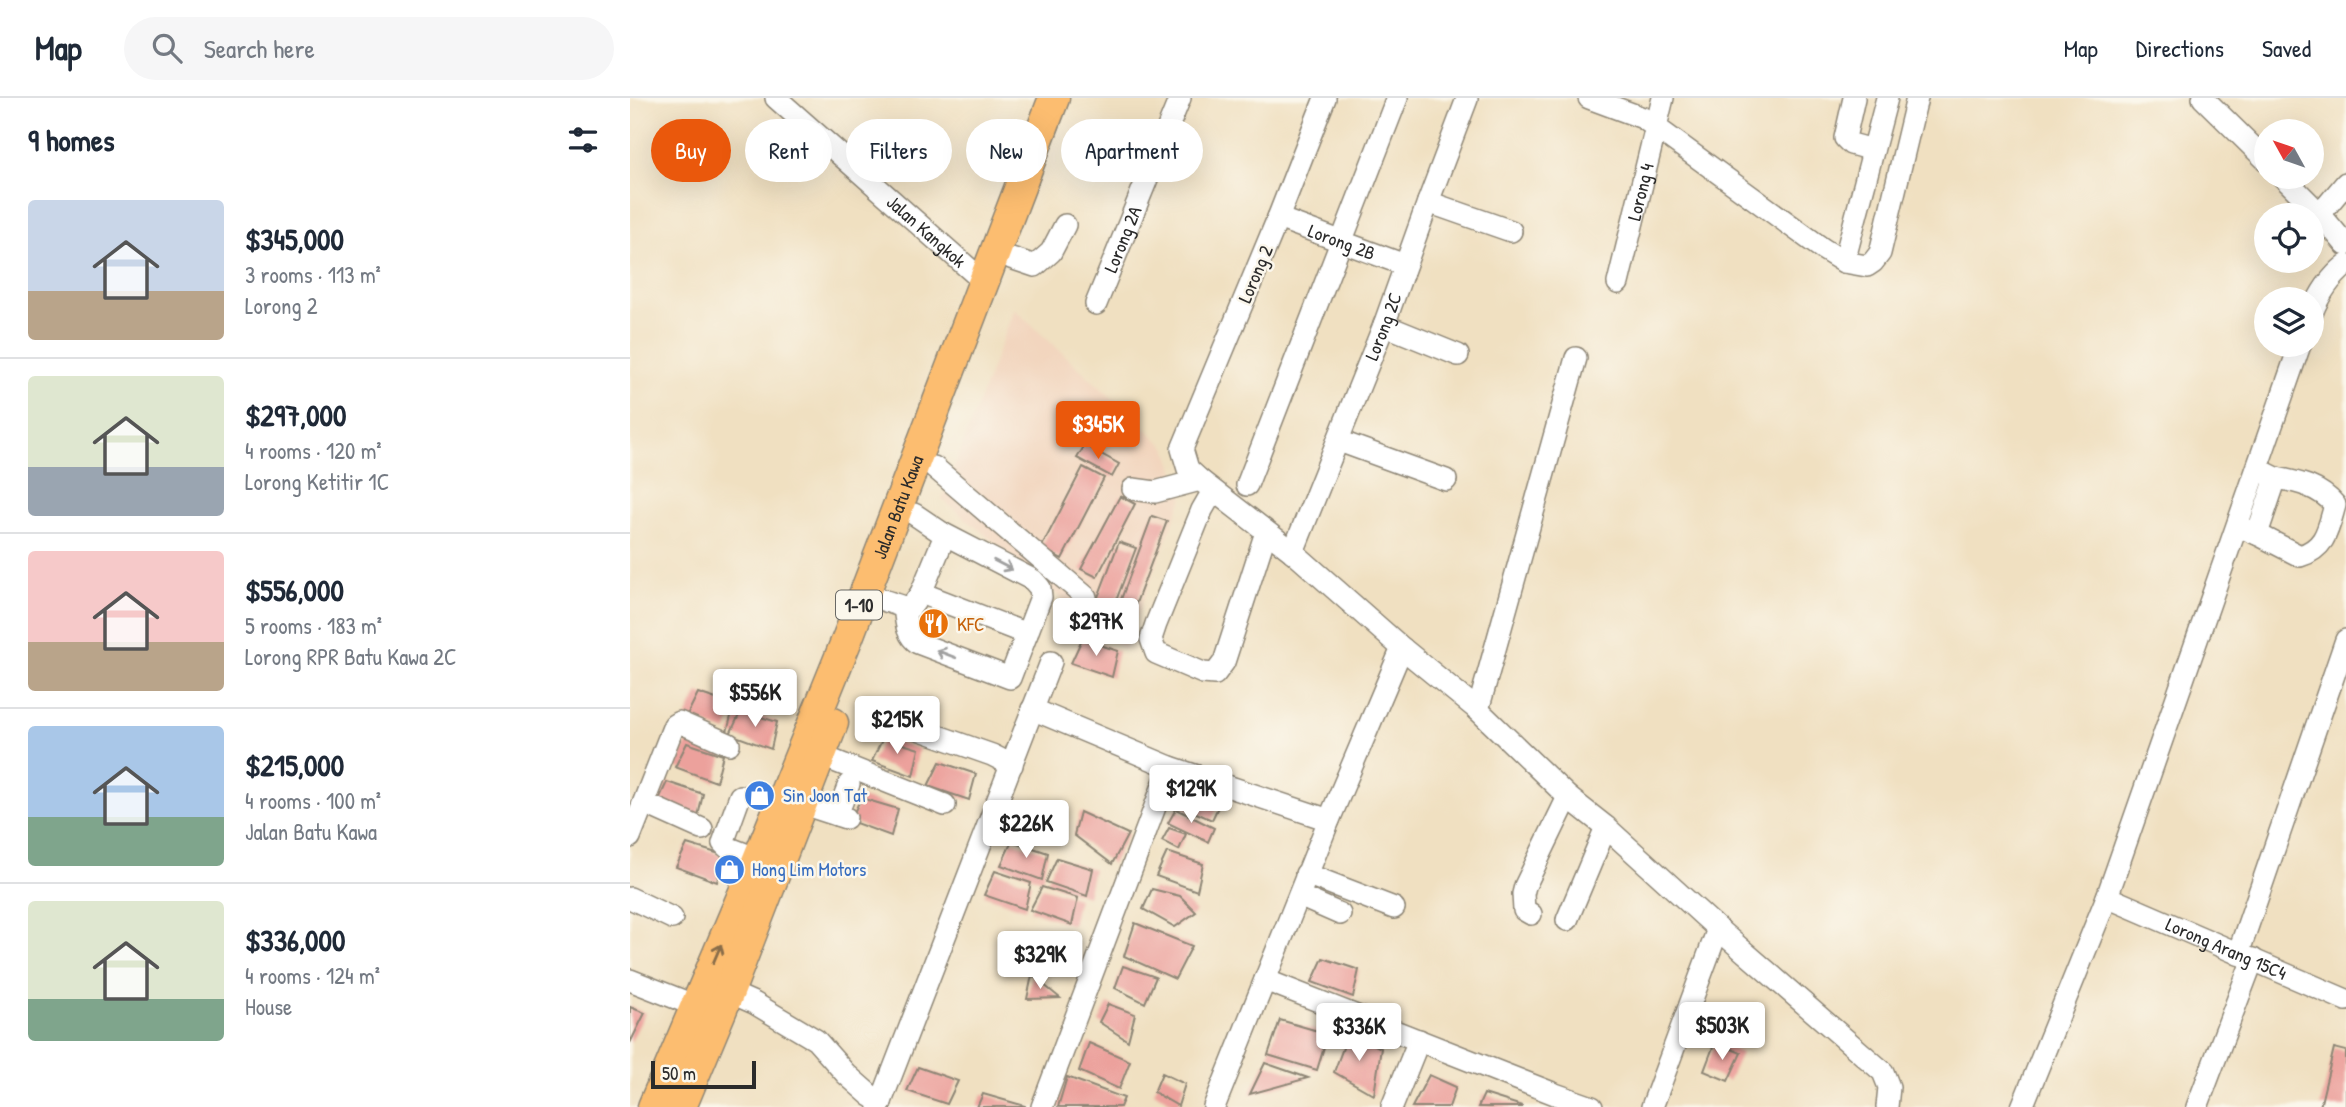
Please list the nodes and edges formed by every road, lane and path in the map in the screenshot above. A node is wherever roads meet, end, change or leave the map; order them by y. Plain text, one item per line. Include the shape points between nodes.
1 (1054, 98) edge
2 (1072, 98) edge
3 (1180, 98) edge
4 (1325, 98) edge
5 (1397, 98) edge
6 (1589, 98) edge
7 (1663, 98) edge
8 (1854, 98) edge
9 (1887, 98) edge
10 (1917, 98) edge
11 (2203, 98) edge
12 (1467, 99) edge
13 (790, 102) edge
14 (1655, 126) junction
15 (2254, 148) edge
16 (1873, 150) junction
17 (2346, 183) edge
18 (2295, 189) edge
19 (1428, 202) junction
20 (2309, 203) edge
21 (2324, 209) edge
22 (1278, 218) junction
23 (2324, 219) edge
24 (1065, 225) dead end
25 (1511, 231) dead end
26 (1340, 240) junction
27 (2346, 245) edge
28 (1011, 258) junction
29 (1844, 262) junction
30 (1405, 265) junction
31 (2346, 265) edge
32 (983, 281) junction
33 (1618, 283) dead end
34 (2324, 291) edge
35 (1096, 304) dead end
36 (1384, 325) junction
37 (1458, 355) dead end
38 (2296, 357) edge
39 (1576, 358) dead end
40 (1339, 442) junction
41 (934, 467) junction
42 (2256, 468) junction
43 (2276, 478) junction
44 (1447, 480) dead end
45 (1247, 485) dead end
46 (1207, 486) junction
47 (1133, 489) dead end
48 (2340, 509) edge
49 (914, 514) junction
50 (2236, 526) junction
51 (1266, 532) junction
52 (942, 533) junction
53 (2257, 534) junction
54 (1293, 552) junction
55 (921, 593) junction
56 (1086, 597) dead end
57 (892, 603) junction
58 (1027, 634) junction
59 (2346, 640) edge
60 (1402, 648) junction
61 (1051, 662) dead end
62 (1032, 709) junction
63 (1478, 710) junction
64 (918, 729) dead end
65 (729, 744) dead end
66 (822, 756) junction
67 (1012, 765) junction
68 (1170, 767) junction
69 (849, 784) dead end
70 (740, 796) dead end
71 (1568, 797) junction
72 (644, 803) junction
73 (803, 804) junction
74 (945, 805) dead end
75 (1328, 820) junction
76 (1606, 827) junction
77 (702, 829) dead end
78 (630, 837) edge
79 (758, 859) junction
80 (1306, 874) junction
81 (1299, 896) junction
82 (2107, 897) junction
83 (630, 898) edge
84 (1394, 908) dead end
85 (1340, 914) dead end
86 (1531, 914) dead end
87 (672, 918) dead end
88 (1567, 920) dead end
89 (1718, 929) junction
90 (2246, 957) junction
91 (630, 980) edge
92 (1265, 980) junction
93 (729, 992) junction
94 (2346, 1000) edge
95 (696, 1006) junction
96 (1419, 1040) junction
97 (1552, 1101) edge
98 (880, 1104) edge
99 (653, 1107) edge
100 (681, 1107) edge
101 (1042, 1107) edge
102 (1214, 1107) edge
103 (1392, 1107) edge
104 (1592, 1107) edge
105 (1652, 1107) edge
106 (1887, 1107) edge
107 (2022, 1107) edge
108 (2197, 1107) edge

1 - 32 highway, Jalan Batu Kawa / 1-10
2 - 28 highway, Jalan Batu Kawa / 1-10
3 - 35 street, Lorong 2A
4 - 22 street, Lorong 2
5 - 26 street
6 - 14 street
7 - 14 street, Lorong 4
8 - 16 street via 1845,138
9 - 16 street
10 - 29 street via 1880,253 1867,266
11 - 15 street
12 - 19 street, Lorong 2C
13 - 32 street, Jalan Kangkok
14 - 29 street
14 - 33 street, Lorong 4
16 - 29 street
17 - 21 street
18 - 20 street
19 - 25 street
19 - 30 street, Lorong 2C
22 - 26 street, Lorong 2B
22 - 46 street, Lorong 2 via 1182,449 1188,469
23 - 27 street
24 - 28 street via 1051,252 1035,266
26 - 30 street, Lorong 2B
26 - 45 street
28 - 41 highway, Jalan Batu Kawa / 1-10
30 - 36 street, Lorong 2C
31 - 34 street
32 - 79 highway, Jalan Batu Kawa / 1-10
36 - 37 street
36 - 40 street, Lorong 2C
38 - 42 street
39 - 63 street
40 - 44 street
40 - 54 street, Lorong 2C
41 - 49 highway, Jalan Batu Kawa / 1-10
41 - 56 street
42 - 43 street
42 - 50 street
43 - 48 street via 2300,482 2326,495
43 - 53 street
46 - 47 street via 1155,492
46 - 51 street
46 - 51 street via 1202,510 1156,624 1152,639 1156,653 1215,674 1224,662
48 - 53 street via 2315,551 2300,556
49 - 52 street
49 - 57 highway, Jalan Batu Kawa / 1-10
50 - 53 street
50 - 82 street
51 - 54 street
52 - 55 street
52 -> 58 street via 1033,580 1040,588
54 - 60 street
55 - 57 street via 911,607
55 - 58 street
58 -> 57 street via 1010,678 918,643
57 - 66 highway, Jalan Batu Kawa / 1-10
59 - 90 street
60 - 63 street
60 - 75 street
61 - 62 street
62 - 67 street
62 - 68 street
63 - 71 street
64 - 67 street
65 - 72 street via 679,722
66 - 73 highway, Jalan Batu Kawa / 1-10
66 - 74 street
67 - 98 street
68 - 75 street
68 - 101 street
69 - 73 street via 841,816
70 - 79 street via 723,843
71 - 76 street
71 - 86 street via 1525,886 1524,909
72 - 77 street
72 - 78 street
73 - 93 highway, Jalan Batu Kawa / 1-10
75 - 80 street
76 - 88 street
76 - 89 street
95 -> 79 highway, Jalan Batu Kawa / 1-10
80 - 81 street
80 - 84 street
81 - 85 street
81 - 92 street
82 - 90 street, Lorong Arang 15C4
82 - 107 street
83 - 87 street
89 - 105 street
89 - 106 street via 1883,1072 1889,1087
90 - 94 street, Lorong Arang 15C4
90 - 108 street
91 - 95 street
92 - 96 street
92 - 102 street
93 - 98 street via 817,1040
93 - 100 highway, Jalan Batu Kawa / 1-10
95 - 99 highway, Jalan Batu Kawa / 1-10
96 - 97 street
96 - 103 street
97 - 104 street

